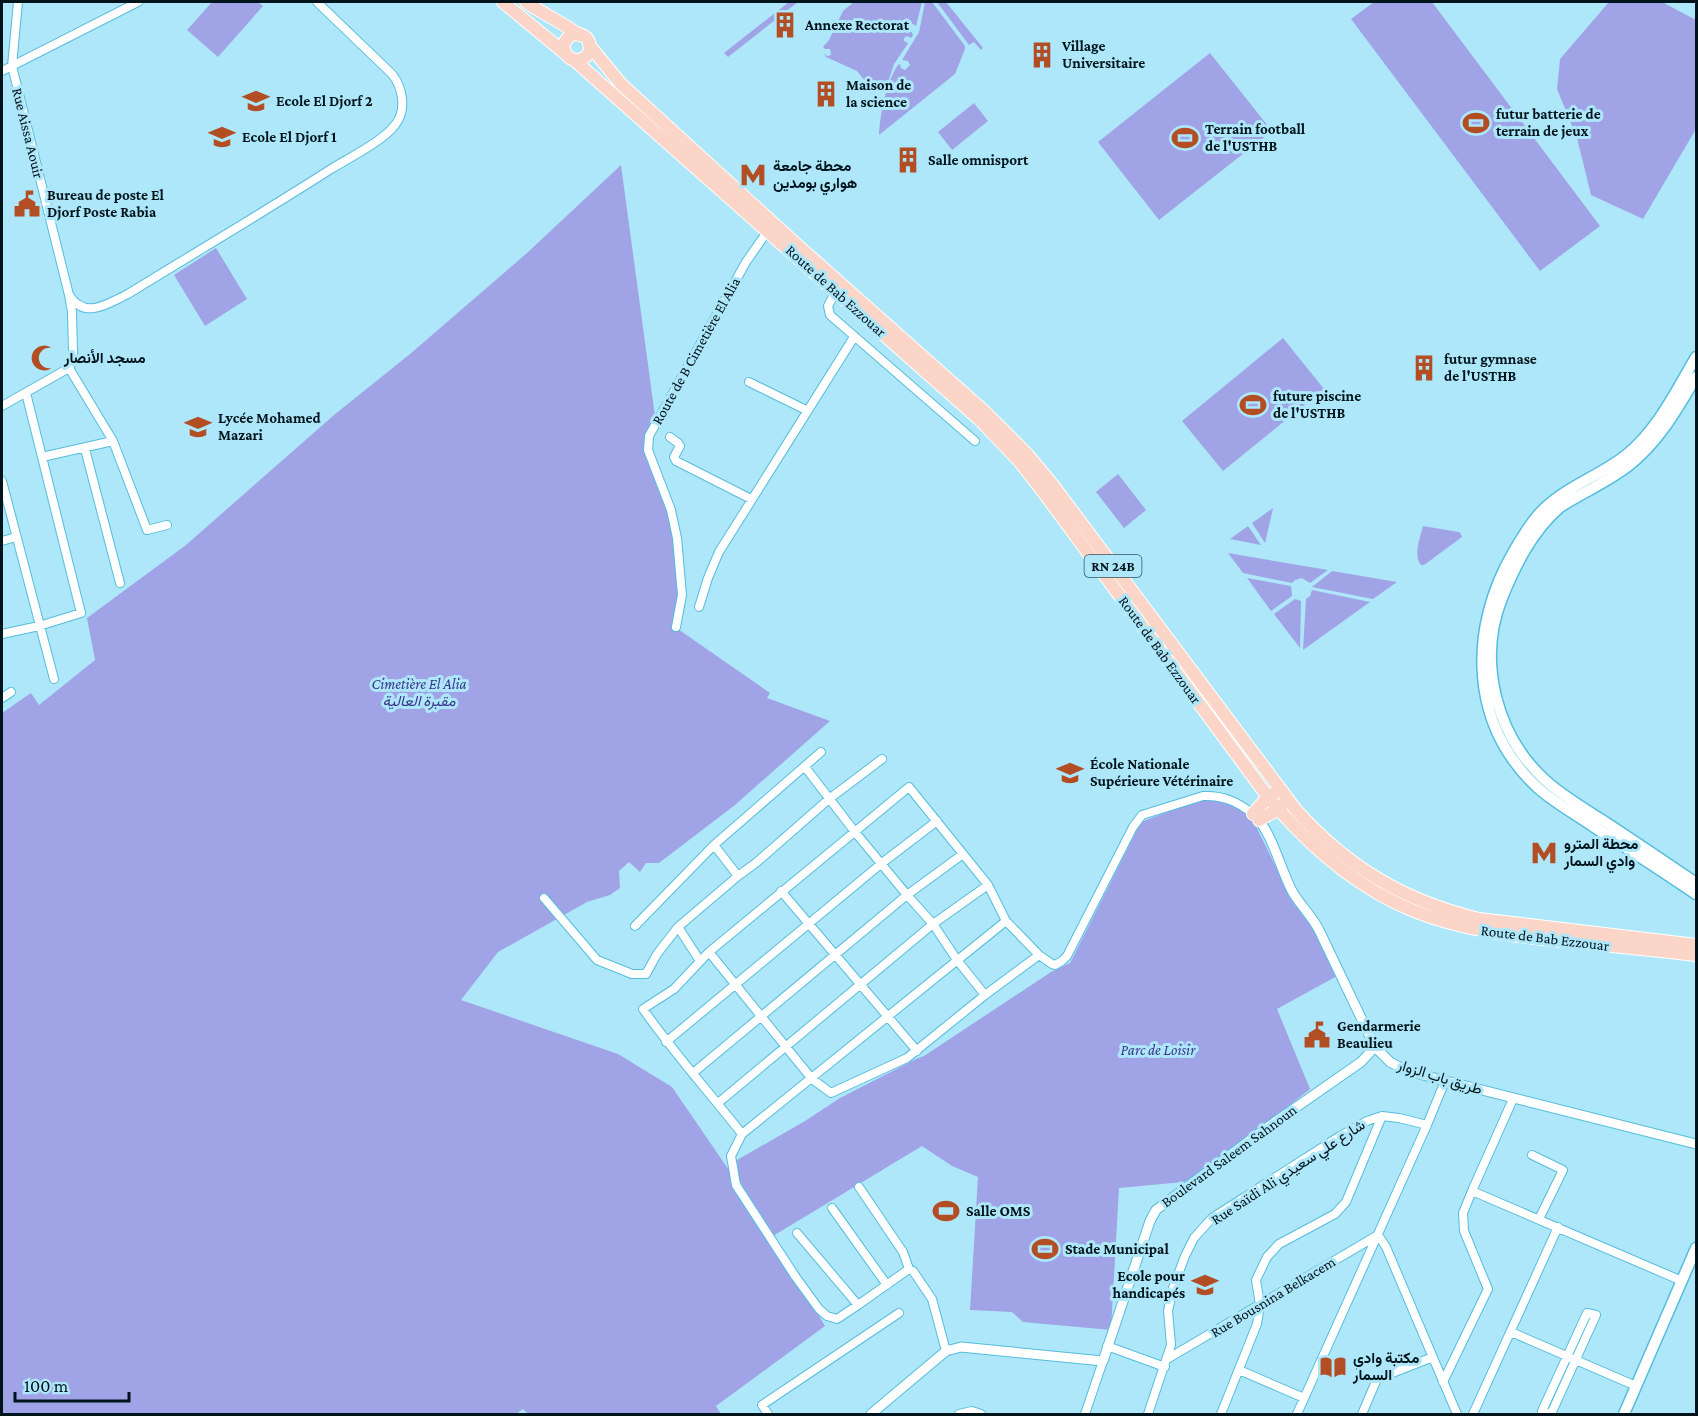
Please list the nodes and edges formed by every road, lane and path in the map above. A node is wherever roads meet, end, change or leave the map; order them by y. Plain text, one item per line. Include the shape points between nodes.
1 (18, 2) edge
2 (138, 2) edge
3 (317, 2) edge
4 (503, 2) edge
5 (526, 2) edge
6 (579, 34) junction
7 (589, 45) junction
8 (570, 57) junction
9 (12, 66) junction
10 (2, 71) edge
11 (722, 183) junction
12 (771, 227) junction
13 (836, 291) junction
14 (69, 295) junction
15 (854, 337) junction
16 (1696, 357) edge
17 (69, 368) junction
18 (1696, 377) edge
19 (749, 382) dead end
20 (26, 393) junction
21 (2, 406) edge
22 (806, 410) junction
23 (670, 437) dead end
24 (113, 441) junction
25 (975, 441) dead end
26 (85, 449) junction
27 (42, 457) junction
28 (2, 481) edge
29 (751, 500) junction
30 (167, 525) dead end
31 (16, 537) junction
32 (2, 541) edge
33 (120, 583) dead end
34 (699, 607) dead end
35 (39, 626) junction
36 (676, 627) dead end
37 (2, 634) edge
38 (54, 679) dead end
39 (11, 692) dead end
40 (2, 698) edge
41 (820, 752) dead end
42 (882, 759) dead end
43 (805, 767) junction
44 (1284, 794) junction
45 (1268, 797) junction
46 (829, 799) junction
47 (1278, 809) junction
48 (1256, 817) junction
49 (937, 821) junction
50 (855, 832) junction
51 (714, 846) junction
52 (963, 854) junction
53 (882, 863) junction
54 (738, 876) junction
55 (1696, 883) edge
56 (988, 885) junction
57 (781, 891) junction
58 (1696, 894) edge
59 (907, 895) junction
60 (544, 898) dead end
61 (1006, 921) junction
62 (1510, 923) junction
63 (809, 924) junction
64 (933, 924) junction
65 (635, 926) dead end
66 (678, 927) junction
67 (1524, 931) junction
68 (1502, 934) junction
69 (1696, 945) edge
70 (709, 952) junction
71 (835, 955) junction
72 (1039, 955) junction
73 (1696, 955) edge
74 (957, 960) junction
75 (700, 961) junction
76 (735, 985) junction
77 (861, 985) junction
78 (985, 995) junction
79 (761, 1017) junction
80 (888, 1017) junction
81 (666, 1042) junction
82 (786, 1047) junction
83 (1376, 1047) junction
84 (917, 1051) junction
85 (693, 1073) junction
86 (812, 1078) junction
87 (1445, 1081) junction
88 (1513, 1099) junction
89 (718, 1103) junction
90 (1382, 1116) junction
91 (1427, 1125) junction
92 (742, 1134) junction
93 (1696, 1144) edge
94 (1532, 1155) dead end
95 (859, 1187) dead end
96 (1472, 1191) junction
97 (832, 1208) dead end
98 (1539, 1219) junction
99 (1558, 1227) junction
100 (798, 1233) dead end
101 (1378, 1235) junction
102 (1696, 1248) edge
103 (909, 1269) junction
104 (1682, 1281) junction
105 (887, 1285) junction
106 (858, 1305) junction
107 (1260, 1305) junction
108 (898, 1313) dead end
109 (1510, 1332) junction
110 (1107, 1346) junction
111 (946, 1351) junction
112 (1567, 1357) junction
113 (1433, 1358) junction
114 (1103, 1361) junction
115 (1576, 1361) junction
116 (1166, 1363) junction
117 (1239, 1370) junction
118 (1443, 1382) junction
119 (1636, 1386) junction
120 (1304, 1398) junction
121 (768, 1414) edge
122 (871, 1414) edge
123 (959, 1414) edge
124 (981, 1414) edge
125 (1086, 1414) edge
126 (1148, 1414) edge
127 (1221, 1414) edge
128 (1296, 1414) edge
129 (1362, 1414) edge
130 (1457, 1414) edge
131 (1473, 1414) edge
132 (1551, 1414) edge
133 (1624, 1414) edge

1 - 9 street, Rue Aissa Aouir
2 - 9 street
3 - 14 street via 399,83 402,102 396,125 310,183 128,294 92,309 82,308
4 - 8 main road, Route de Bab Ezzouar
5 - 6 main road
6 - 7 main road
6 - 8 main road via 566,40 564,47
7 - 8 main road via 587,55 581,59
7 - 11 main road, Route de Bab Ezzouar / RN 24B via 616,79
8 - 11 main road, Route de Bab Ezzouar
9 - 10 street
9 - 14 street, Rue Aissa Aouir
11 - 12 main road, Route de Bab Ezzouar / RN 24B
12 - 13 main road, Route de Bab Ezzouar
12 - 36 street, Route de B Cimetière El Alia via 746,262 650,436 648,450 671,510 677,538 682,595
12 - 44 main road, Route de Bab Ezzouar / RN 24B via 985,412 1027,454
13 - 15 street via 828,312
13 - 45 main road, Route de Bab Ezzouar via 980,420 1020,462
14 - 17 street, Rue Aissa Aouir via 73,360
15 - 22 street
15 - 25 street
16 - 58 main road via 1666,408 1637,445 1537,515 1497,584 1488,609 1482,657 1487,705 1494,726 1527,776 1550,798
17 - 20 street
17 - 24 street
18 - 55 main road via 1675,413 1643,453 1617,474 1560,507 1534,536 1515,567 1497,611 1491,659 1504,722 1534,770 1558,791
19 - 22 street
20 - 21 street
20 - 27 street
22 - 29 street
23 - 29 street via 680,446 676,461
24 - 26 street
24 - 30 street via 147,530
26 - 27 street
26 - 33 street
27 - 35 street via 81,612
28 - 31 street
29 - 34 street via 719,552
31 - 32 street
31 - 35 street
35 - 37 street
35 - 38 street
39 - 40 street
41 - 43 street
42 - 46 street
43 - 46 street
43 - 51 street
44 - 45 main road
44 - 47 main road
44 - 62 main road, Route de Bab Ezzouar / RN 24B via 1326,842 1378,880 1437,908
45 - 47 main road, Route de Bab Ezzouar
45 - 48 main road
46 - 50 street
46 - 54 street
47 - 48 main road
47 - 68 main road, Route de Bab Ezzouar via 1321,853 1374,891 1413,911
48 - 72 street via 1234,801 1219,796 1203,796 1142,815 1132,826 1067,956 1052,964
48 - 83 street, طريق باب الزوار via 1292,891 1319,930
49 - 50 street via 909,787
49 - 52 street
49 - 53 street
50 - 53 street
50 - 57 street
51 - 54 street
51 - 65 street
52 - 56 street
52 - 59 street
53 - 59 street
53 - 63 street
54 - 66 street
56 - 61 street
56 - 64 street
57 - 63 street
57 - 70 street
59 - 64 street
59 - 71 street
60 - 66 street via 597,960 632,974 646,974
61 - 72 street
61 - 74 street
62 - 67 main road, Route de Bab Ezzouar / RN 24B
62 - 68 main road
63 - 71 street
63 - 76 street
64 - 74 street
64 - 77 street
66 - 75 street
67 - 68 main road, Route de Bab Ezzouar
67 - 69 main road, Route de Bab Ezzouar / RN 24B
67 - 73 main road, Route de Bab Ezzouar
70 - 75 street
70 - 76 street
71 - 77 street
71 - 79 street
72 - 78 street
74 - 78 street
74 - 80 street
75 - 81 street via 674,989 642,1009
76 - 79 street
76 - 81 street
77 - 80 street
77 - 82 street
78 - 84 street
79 - 82 street
79 - 85 street
80 - 84 street
80 - 86 street
81 - 85 street
82 - 86 street
82 - 89 street
83 - 87 street, طريق باب الزوار via 1398,1067
83 - 110 street, Boulevard Saleem Sahnoun via 1361,1062 1156,1210
84 - 86 street via 831,1093
85 - 89 street
86 - 92 street
87 - 88 street, طريق باب الزوار
87 - 91 street
88 - 93 street, طريق باب الزوار
88 - 96 street
89 - 92 street
90 - 91 street, Rue Saïdi Ali شارع علي سعيدي
90 - 107 street via 1346,1202 1335,1214 1280,1244 1267,1257 1256,1280
90 - 116 street, Rue Saïdi Ali شارع علي سعيدي via 1340,1136 1250,1192 1212,1218 1194,1238 1173,1288 1168,1311 1171,1345
91 - 101 street
92 - 106 street via 731,1156 736,1185 795,1276 827,1316 837,1319
94 - 98 street via 1563,1170
95 - 103 street via 903,1252
96 - 98 street
96 - 118 street via 1463,1213 1464,1231 1488,1289
97 - 105 street
98 - 99 street
99 - 104 street
99 - 109 street
100 - 106 street
101 - 107 street, Rue Bousnina Belkacem
101 - 113 street
101 - 120 street
102 - 104 main road
103 - 105 street
103 - 111 street via 932,1299
104 - 119 main road
105 - 106 street
107 - 116 street, Rue Bousnina Belkacem
107 - 117 street
108 - 121 street via 762,1405
109 - 112 street
109 - 131 street
110 - 114 street, Boulevard Saleem Sahnoun
110 - 116 street
111 - 114 street via 961,1347
111 - 122 street
112 - 115 street
112 - 115 street via 1587,1313 1596,1315
112 - 132 street via 1542,1411
113 - 118 street
113 - 129 street via 1377,1379
114 - 125 street
115 - 119 street
115 - 132 street
116 - 126 street, Rue Saïdi Ali شارع علي سعيدي
117 - 120 street
117 - 127 street
118 - 130 street
119 - 133 main road
120 - 128 street
123 - 124 street

